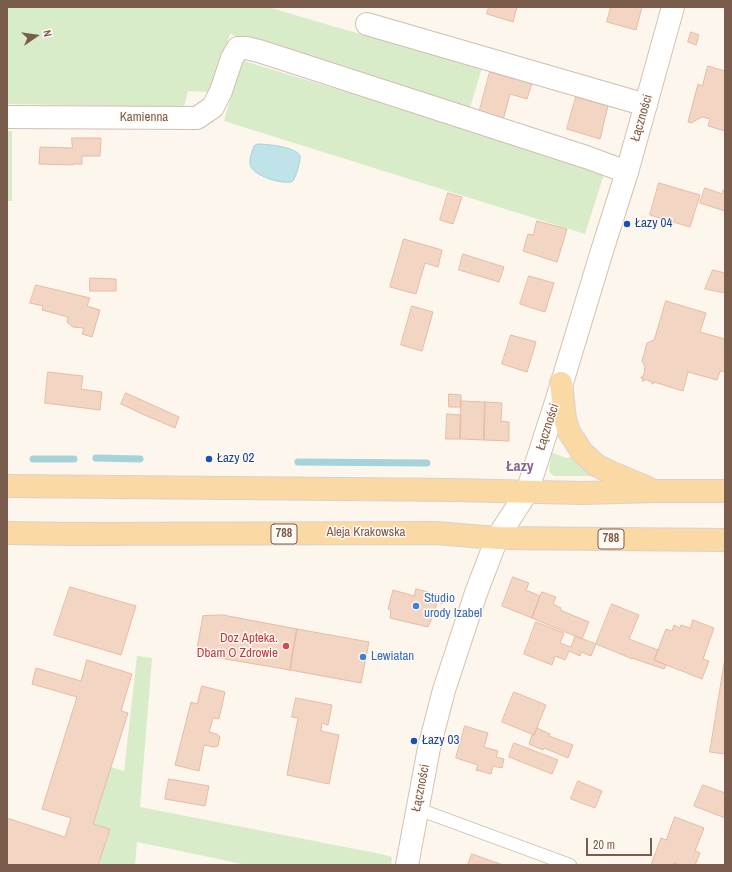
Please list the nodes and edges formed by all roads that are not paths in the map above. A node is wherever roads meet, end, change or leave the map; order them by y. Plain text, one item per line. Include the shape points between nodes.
1 (673, 7) edge
2 (367, 24) dead end
3 (646, 105) junction
4 (7, 117) edge
5 (627, 172) junction
6 (561, 383) junction
7 (7, 486) edge
8 (657, 491) junction
9 (725, 491) edge
10 (527, 492) junction
11 (7, 533) edge
12 (497, 538) junction
13 (725, 540) edge
14 (417, 810) junction
15 (407, 865) edge
16 (570, 865) edge

1 - 3 street, Łączności
2 - 3 street
3 - 5 street, Łączności
4 - 5 street, Kamienna via 197,118 213,107 232,58 238,48 246,48
5 - 6 street, Łączności
6 - 8 main road via 565,419 569,432 582,452 596,465
6 - 10 street, Łączności
7 - 10 main road
8 - 9 main road
8 - 10 main road
10 - 12 street, Łączności
11 - 12 main road, Aleja Krakowska / 788 via 435,533
12 - 13 main road, Aleja Krakowska / 788
12 - 14 street, Łączności via 444,690
14 - 15 street, Łączności
14 - 16 lane

